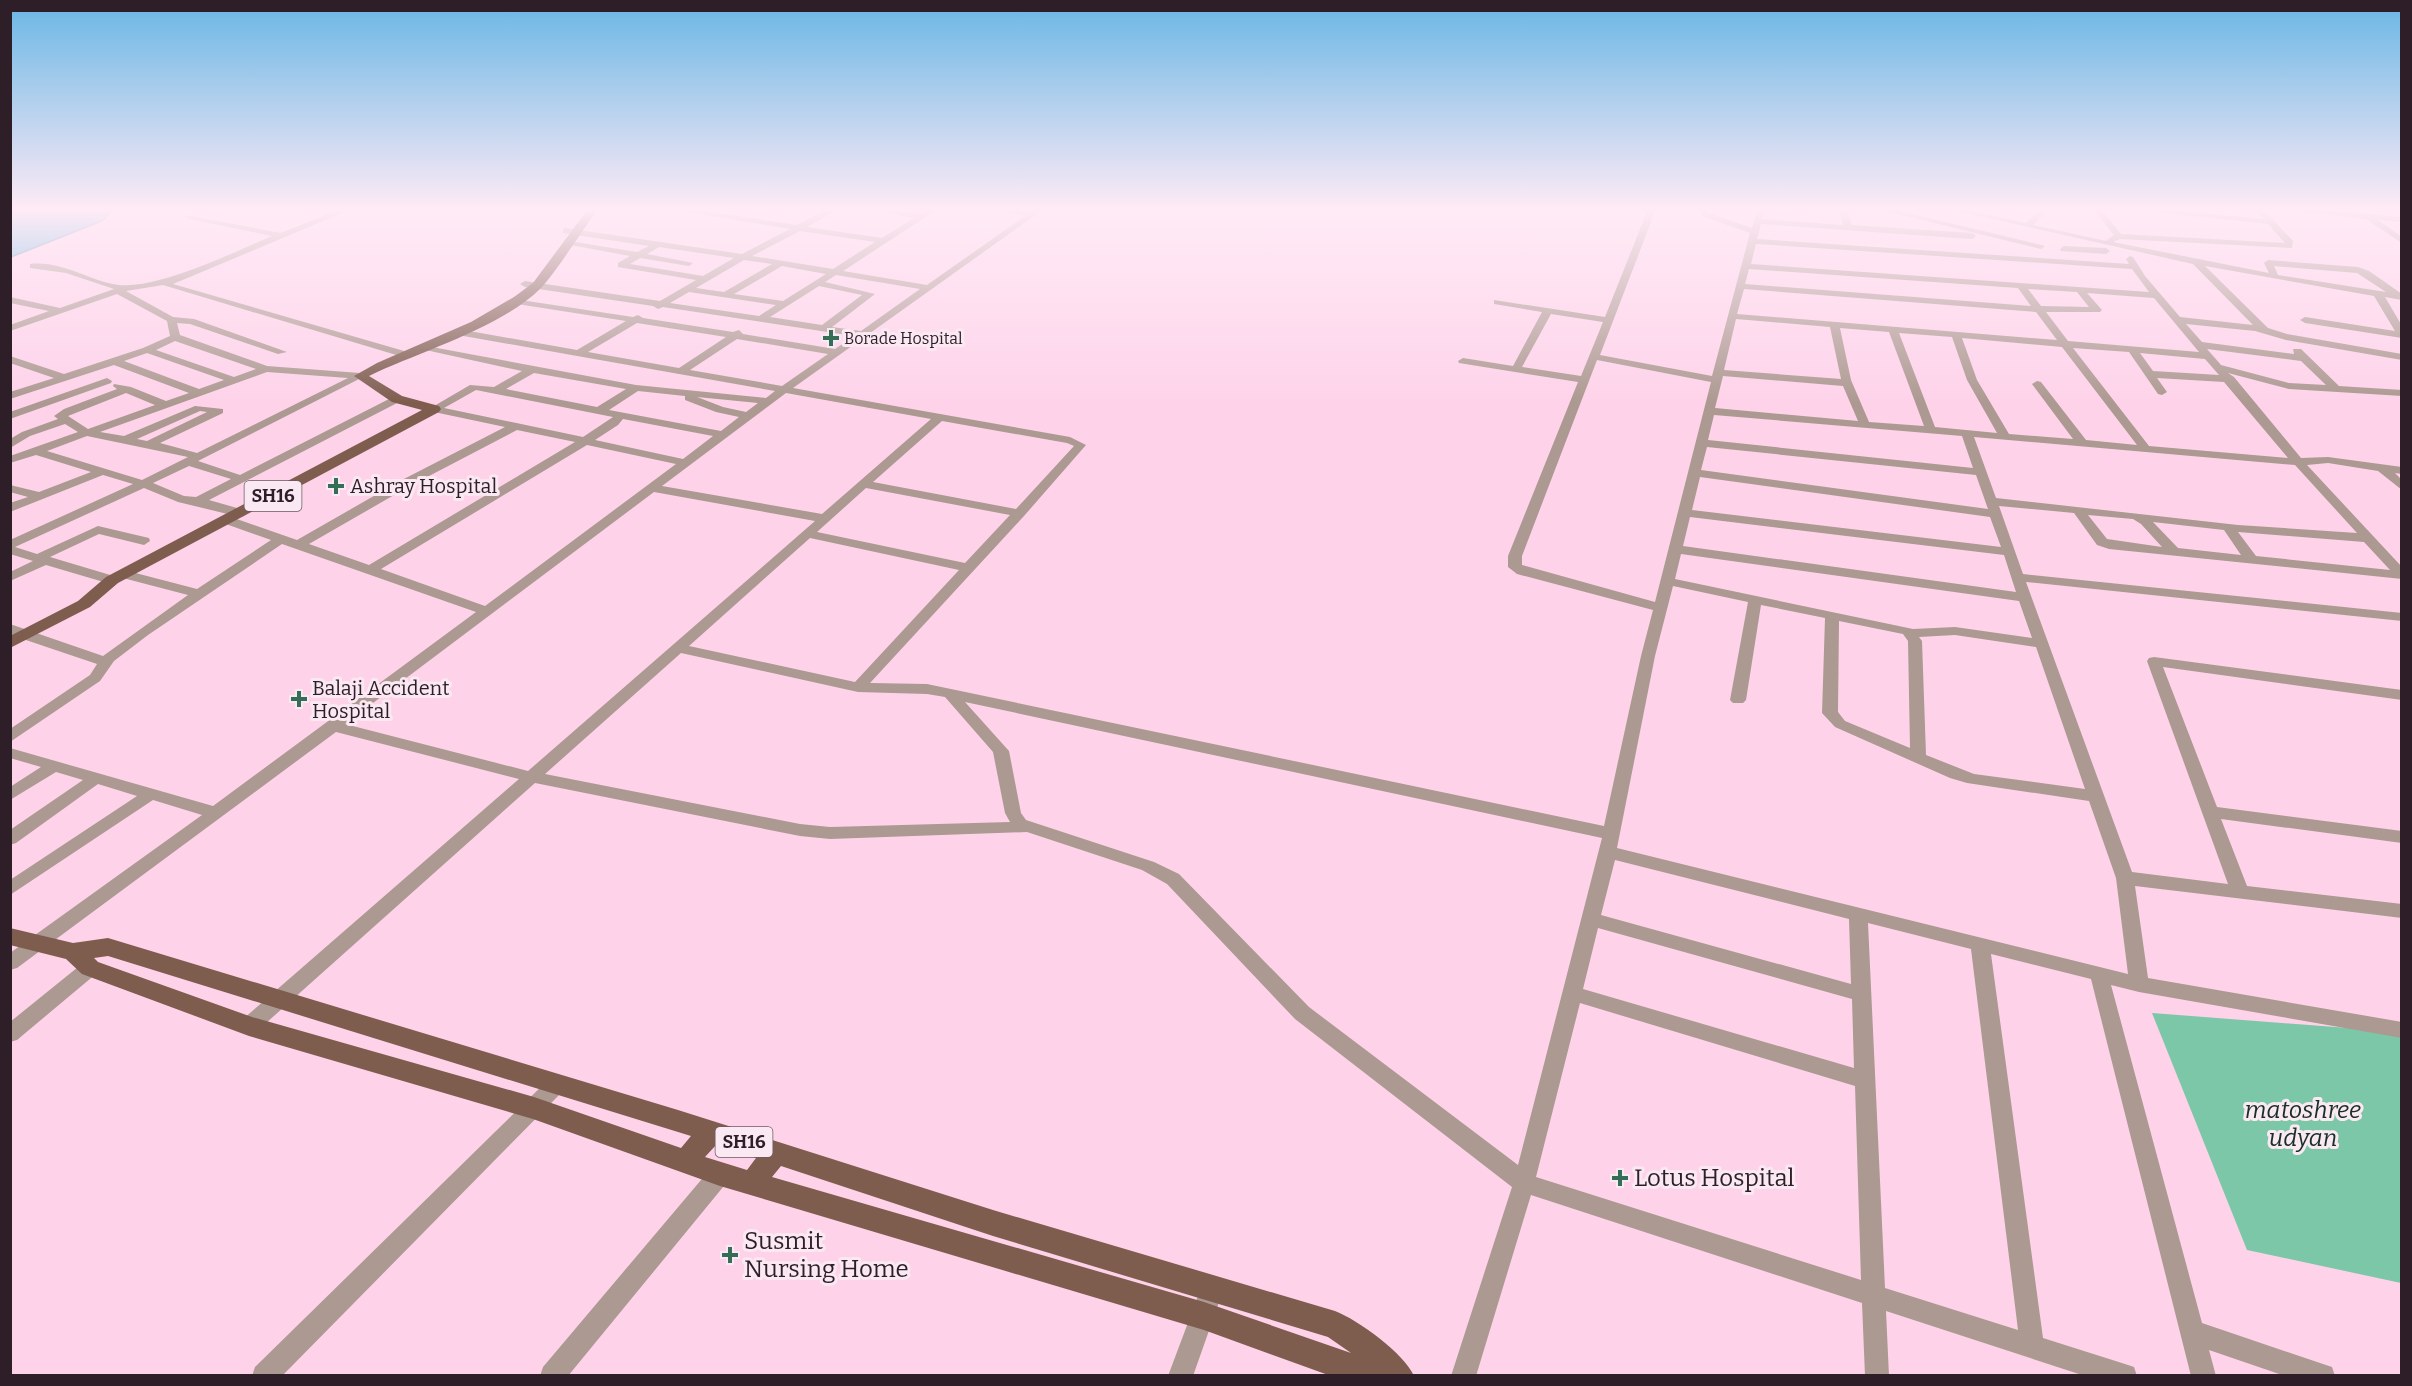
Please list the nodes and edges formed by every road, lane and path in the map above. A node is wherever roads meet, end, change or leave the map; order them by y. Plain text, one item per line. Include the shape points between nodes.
1 (76, 274) edge
2 (189, 274) edge
3 (533, 274) edge
4 (546, 274) edge
5 (673, 274) edge
6 (714, 274) edge
7 (762, 274) edge
8 (830, 274) edge
9 (849, 274) edge
10 (949, 274) edge
11 (1627, 274) edge
12 (1743, 274) edge
13 (1856, 274) edge
14 (2140, 274) edge
15 (2208, 274) edge
16 (2258, 274) edge
17 (2273, 274) edge
18 (2323, 274) edge
19 (2365, 274) edge
20 (2275, 277) junction
21 (705, 279) junction
22 (168, 282) junction
23 (525, 284) junction
24 (816, 284) junction
25 (537, 285) junction
26 (1740, 285) junction
27 (2020, 285) junction
28 (2339, 287) junction
29 (929, 288) junction
30 (123, 289) junction
31 (686, 289) junction
32 (2079, 289) junction
33 (2378, 294) junction
34 (725, 295) junction
35 (2156, 295) junction
36 (2400, 297) edge
37 (10, 300) edge
38 (517, 301) junction
39 (1497, 302) dead end
40 (32, 304) junction
41 (661, 304) junction
42 (785, 304) junction
43 (2037, 309) junction
44 (61, 310) junction
45 (1548, 310) junction
46 (10, 312) edge
47 (1732, 316) junction
48 (761, 319) junction
49 (171, 320) junction
50 (634, 320) junction
51 (1608, 320) junction
52 (2178, 320) junction
53 (2306, 320) dead end
54 (1834, 325) junction
55 (10, 328) edge
56 (823, 328) junction
57 (1893, 330) junction
58 (2264, 330) junction
59 (458, 332) junction
60 (861, 334) junction
61 (737, 335) junction
62 (1956, 335) junction
63 (2401, 335) edge
64 (175, 336) junction
65 (2281, 336) junction
66 (2064, 344) junction
67 (2200, 345) junction
68 (425, 347) junction
69 (147, 350) junction
70 (2132, 350) junction
71 (282, 352) dead end
72 (837, 352) junction
73 (579, 353) junction
74 (399, 356) junction
75 (2209, 356) junction
76 (1595, 357) junction
77 (2402, 357) edge
78 (2305, 358) junction
79 (10, 359) edge
80 (114, 361) junction
81 (1464, 361) dead end
82 (2220, 368) junction
83 (266, 369) junction
84 (1516, 369) junction
85 (532, 370) junction
86 (83, 371) junction
87 (680, 372) junction
88 (2149, 374) junction
89 (360, 376) junction
90 (1717, 376) junction
91 (64, 378) junction
92 (234, 380) junction
93 (1585, 380) junction
94 (2230, 380) junction
95 (107, 381) junction
96 (1846, 383) junction
97 (2037, 384) dead end
98 (636, 388) junction
99 (128, 389) junction
100 (2336, 389) junction
101 (496, 390) junction
102 (785, 390) junction
103 (672, 392) junction
104 (2162, 392) dead end
105 (200, 393) junction
106 (2402, 393) edge
107 (10, 396) edge
108 (397, 399) junction
109 (768, 401) junction
110 (166, 405) junction
111 (434, 409) junction
112 (599, 411) junction
113 (1708, 411) junction
114 (621, 415) junction
115 (10, 416) edge
116 (749, 416) junction
117 (940, 417) junction
118 (66, 420) junction
119 (518, 425) junction
120 (1865, 425) junction
121 (1931, 431) junction
122 (87, 433) junction
123 (1967, 434) junction
124 (724, 435) junction
125 (2005, 437) junction
126 (122, 441) junction
127 (585, 441) junction
128 (1701, 443) junction
129 (149, 444) junction
130 (2082, 444) junction
131 (10, 445) edge
132 (2146, 449) junction
133 (36, 451) junction
134 (14, 456) edge
135 (195, 459) junction
136 (2298, 462) junction
137 (686, 464) junction
138 (2382, 468) junction
139 (103, 471) junction
140 (2402, 471) edge
141 (1980, 472) junction
142 (1694, 473) junction
143 (242, 479) junction
144 (144, 484) junction
145 (863, 484) junction
146 (2402, 487) edge
147 (10, 488) edge
148 (654, 488) junction
149 (40, 496) junction
150 (198, 501) junction
151 (10, 508) edge
152 (1992, 508) junction
153 (2078, 510) junction
154 (1020, 513) junction
155 (1685, 513) junction
156 (2136, 516) junction
157 (234, 517) junction
158 (826, 519) junction
159 (2233, 527) junction
160 (807, 534) junction
161 (2368, 538) junction
162 (279, 540) junction
163 (144, 541) dead end
164 (10, 545) edge
165 (297, 546) junction
166 (1675, 549) junction
167 (10, 550) edge
168 (2008, 552) junction
169 (2174, 552) junction
170 (41, 559) junction
171 (2252, 560) junction
172 (969, 568) junction
173 (369, 571) junction
174 (2402, 575) edge
175 (2016, 576) junction
176 (10, 577) edge
177 (118, 577) junction
178 (1667, 581) junction
179 (199, 594) junction
180 (2023, 597) junction
181 (1755, 599) junction
182 (1660, 608) junction
183 (487, 611) junction
184 (1832, 615) junction
185 (2402, 617) edge
186 (10, 628) edge
187 (1910, 633) junction
188 (25, 635) junction
189 (10, 643) edge
190 (2040, 643) junction
191 (678, 648) junction
192 (106, 662) junction
193 (858, 687) junction
194 (950, 694) junction
195 (2402, 695) edge
196 (1738, 700) dead end
197 (333, 726) junction
198 (10, 737) edge
199 (10, 753) edge
200 (1918, 759) junction
201 (54, 766) junction
202 (532, 777) junction
203 (96, 778) junction
204 (151, 794) junction
205 (10, 795) edge
206 (2095, 796) junction
207 (2210, 812) junction
208 (216, 813) junction
209 (1025, 827) junction
210 (2402, 837) edge
211 (10, 839) edge
212 (1610, 843) junction
213 (2125, 878) junction
214 (10, 889) edge
215 (2240, 892) junction
216 (2402, 911) edge
217 (1858, 914) junction
218 (1591, 919) junction
219 (10, 936) edge
220 (42, 943) junction
221 (1980, 944) junction
222 (81, 960) junction
223 (10, 963) edge
224 (2099, 974) junction
225 (2139, 984) junction
226 (1572, 993) junction
227 (1861, 994) junction
228 (279, 999) junction
229 (249, 1026) junction
230 (2402, 1030) edge
231 (10, 1034) edge
232 (431, 1046) junction
233 (408, 1071) junction
234 (1865, 1080) junction
235 (557, 1084) junction
236 (534, 1108) junction
237 (711, 1132) junction
238 (775, 1153) junction
239 (685, 1162) junction
240 (720, 1174) junction
241 (753, 1183) junction
242 (1524, 1183) junction
243 (1212, 1288) junction
244 (1875, 1297) junction
245 (1204, 1316) junction
246 (2192, 1332) junction
247 (2032, 1347) junction
248 (1465, 1375) edge
249 (264, 1376) edge
250 (552, 1376) edge
251 (1180, 1376) edge
252 (1374, 1376) edge
253 (1399, 1376) edge
254 (1877, 1376) edge
255 (2125, 1376) edge
256 (2204, 1376) edge
257 (2323, 1376) edge

1 - 30 street
2 - 22 street
3 - 23 main road
4 - 25 main road
5 - 21 street
6 - 21 street
7 - 34 street
8 - 24 street
9 - 29 street
10 - 29 street
11 - 51 street
12 - 26 street
13 - 27 street
14 - 35 street
15 - 58 street
16 - 20 street
17 - 20 street
18 - 28 street
19 - 36 street
20 - 28 street
21 - 31 street
22 - 30 street
22 - 74 street via 170,286
23 - 25 street
23 - 74 main road via 500,303
24 - 42 street
24 - 56 street via 870,294
25 - 38 main road
25 - 41 street
26 - 43 street
26 - 47 street
27 - 32 street
27 - 43 street
28 - 33 street
29 - 60 street
30 - 44 street
30 - 49 street
31 - 34 street
31 - 41 street
32 - 35 street
32 - 43 street via 2097,310
33 - 36 street
33 - 63 street
34 - 42 street
35 - 52 street
37 - 40 street
38 - 50 street
38 - 59 main road
39 - 45 street
40 - 44 street
40 - 46 street
41 - 48 street
41 - 50 street
42 - 48 street
43 - 66 street
44 - 55 street
45 - 51 street
45 - 84 street
47 - 54 street
47 - 90 street
48 - 56 street
48 - 61 street
49 - 64 street
49 - 71 street via 191,321
50 - 61 street
50 - 73 street
51 - 76 street
52 - 58 street
52 - 67 street
53 - 63 street
54 - 57 street
54 - 96 street
56 - 60 street
57 - 62 street
57 - 121 street
58 - 65 street
59 - 68 main road
59 - 73 street
60 - 72 street
61 - 72 street
61 - 87 street
62 - 66 street
62 - 125 street via 1972,380
64 - 69 street
64 - 83 street
65 - 77 street
65 - 78 street
66 - 70 street
66 - 132 street
67 - 75 street
67 - 78 street
68 - 74 main road
68 - 85 street
69 - 80 street
69 - 92 street
70 - 75 street
70 - 88 street
72 - 102 street
73 - 87 street
74 - 89 main road
75 - 82 street
76 - 90 street
76 - 93 street
78 - 100 street
79 - 91 street
80 - 86 street
80 - 105 street
81 - 84 street
82 - 94 street
82 - 100 street via 2289,386
83 - 89 street
83 - 92 street
84 - 93 street
85 - 98 street
85 - 101 street
86 - 91 street
86 - 95 street
87 - 102 street
88 - 94 street
88 - 104 street
89 - 108 main road
89 - 135 street
90 - 96 street
90 - 113 street
91 - 107 street
92 - 105 street
93 - 182 street via 1515,556 1515,567
94 - 136 street
95 - 99 street
95 - 115 street
96 - 120 street
97 - 130 street
98 - 103 street
98 - 112 street
99 - 110 street
99 - 118 street via 63,413 60,416
100 - 106 street
101 - 111 street via 474,387
101 - 112 street
102 - 109 street
102 - 117 street
103 - 109 street
103 - 116 street
105 - 110 street
108 - 111 main road
108 - 143 street
109 - 116 street
110 - 122 street
111 - 119 street
111 - 157 main road, SH16
112 - 114 street
113 - 120 street
113 - 128 street
114 - 124 street
114 - 127 street
116 - 124 street
117 - 145 street
117 - 154 street via 1080,445
118 - 122 street
118 - 131 street via 26,434
119 - 127 street
119 - 165 street
120 - 121 street
121 - 123 street
122 - 126 street
122 - 133 street
123 - 125 street
123 - 141 street
124 - 137 street
125 - 130 street
126 - 129 street
126 - 129 street via 199,408 219,411
127 - 137 street
127 - 173 street
128 - 141 street
128 - 142 street
129 - 135 street
130 - 132 street
132 - 136 street
133 - 134 street
133 - 139 street
135 - 143 street
135 - 144 street
136 - 138 street via 2328,460
136 - 161 street
137 - 148 street
138 - 140 street
138 - 146 street
139 - 144 street
139 - 149 street
141 - 152 street
142 - 152 street
142 - 155 street
143 - 150 street
144 - 150 street
144 - 164 street
145 - 154 street
145 - 158 street
147 - 149 street
148 - 158 street
148 - 183 street
149 - 151 street
150 - 157 street
152 - 153 street
152 - 168 street
153 - 156 street
153 - 169 street via 2104,544
154 - 172 street
155 - 166 street
155 - 168 street
156 - 159 street
156 - 169 street
157 - 162 street
157 - 177 main road, SH16
158 - 160 street
159 - 161 street
159 - 171 street via 2230,532
160 - 172 street
160 - 191 street
161 - 174 street
162 - 165 street
162 - 179 street
163 - 170 street via 98,530
165 - 173 street
166 - 178 street
166 - 180 street
167 - 170 street
168 - 175 street
169 - 171 street
170 - 176 street
170 - 177 street
171 - 174 street
172 - 193 street
173 - 183 street
175 - 180 street
175 - 185 street
177 - 179 street
177 - 188 main road, SH16 via 84,604
178 - 181 street
178 - 182 street
179 - 192 street
180 - 190 street
181 - 184 street
181 - 196 street
182 - 212 street
183 - 197 street
184 - 187 street
184 - 200 street via 1833,719
186 - 188 street
187 - 190 street via 1955,631
187 - 200 street via 1915,641
188 - 189 main road, SH16
188 - 192 street
190 - 206 street
191 - 193 street
191 - 202 street
192 - 198 street via 94,678
193 - 194 street via 927,689
194 - 209 street via 1001,751 1013,813
194 - 212 street
195 - 207 street via 2154,661
197 - 202 street
197 - 208 street
199 - 201 street
200 - 206 street via 1973,779
201 - 203 street
201 - 205 street
202 - 209 street via 815,832
202 - 228 street
203 - 204 street
203 - 211 street
204 - 208 street
204 - 214 street
206 - 213 street
207 - 210 street
207 - 215 street
208 - 220 street
209 - 242 street via 1149,866 1173,879 1302,1013
212 - 217 street
212 - 218 street
213 - 215 street
213 - 225 street
215 - 216 street
217 - 221 street
217 - 227 street
218 - 226 street
218 - 227 street
219 - 220 main road, SH16
220 - 222 main road, SH16
220 - 223 street
221 - 224 street
221 - 247 street
222 - 228 main road, SH16 via 108,947
222 - 229 main road, SH16
222 - 231 street
224 - 225 street
224 - 246 street
225 - 230 street
226 - 234 street
226 - 242 street
227 - 234 street
228 - 229 street
228 - 232 main road, SH16
229 - 233 main road, SH16
232 - 233 main road
232 - 235 main road, SH16
233 - 236 main road, SH16
234 - 244 street
235 - 236 street
235 - 237 main road, SH16
236 - 239 main road, SH16
236 - 249 street
237 - 238 main road, SH16
237 - 239 main road
238 - 241 main road
238 - 243 main road, SH16
239 - 240 main road, SH16
240 - 241 main road, SH16
240 - 250 street
241 - 245 main road, SH16
242 - 244 street
242 - 248 street
243 - 245 street
243 - 253 main road, SH16 via 1335,1325
244 - 247 street
244 - 254 street
245 - 251 street
245 - 252 main road, SH16
246 - 256 street
246 - 257 street
247 - 255 street

